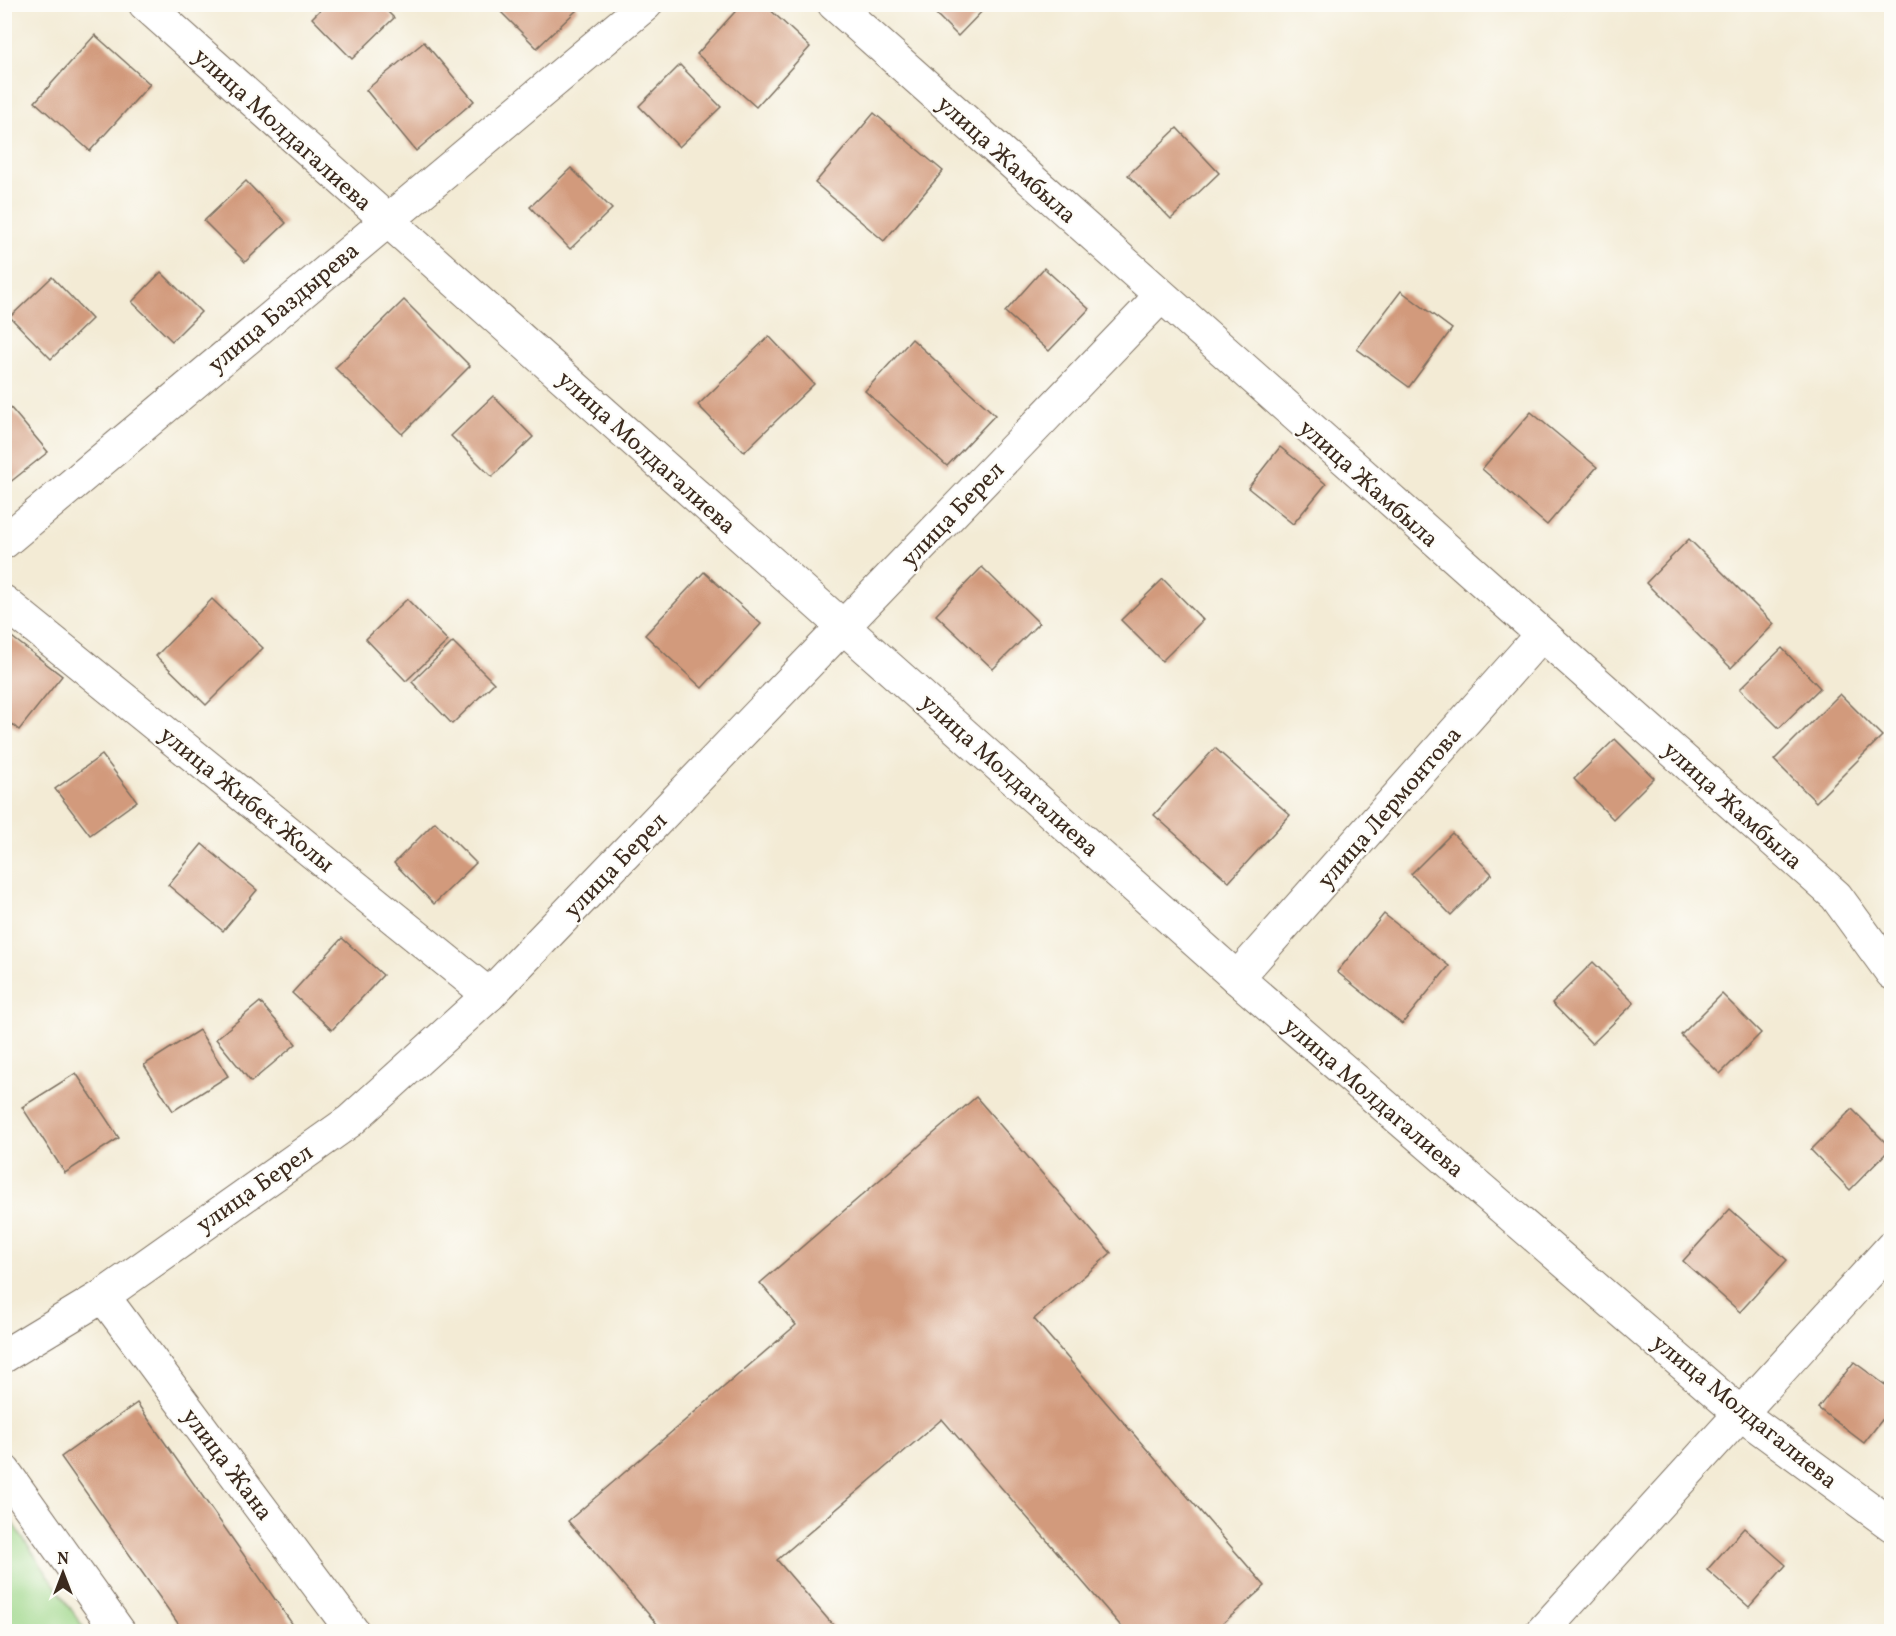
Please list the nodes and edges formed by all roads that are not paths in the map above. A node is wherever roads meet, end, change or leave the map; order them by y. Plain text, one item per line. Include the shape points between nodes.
1 (145, 4) edge
2 (646, 4) edge
3 (834, 4) edge
4 (386, 221) junction
5 (1160, 297) junction
6 (4, 542) edge
7 (4, 602) edge
8 (844, 627) junction
9 (1541, 635) junction
10 (1892, 973) edge
11 (1237, 978) junction
12 (489, 995) junction
13 (1892, 1247) edge
14 (103, 1296) junction
15 (4, 1356) edge
16 (1741, 1413) junction
17 (4, 1471) edge
18 (1892, 1525) edge
19 (118, 1632) edge
20 (353, 1632) edge
21 (1542, 1632) edge

1 - 4 street, улица Молдагалиева
2 - 4 street, улица Баздырева
3 - 5 street, улица Жамбыла
4 - 6 street, улица Баздырева
4 - 8 street, улица Молдагалиева
5 - 8 street, улица Берел
5 - 9 street, улица Жамбыла
7 - 12 street, улица Жибек Жолы
8 - 11 street, улица Молдагалиева
8 - 12 street, улица Берел
9 - 10 street, улица Жамбыла via 1836,896
9 - 11 street, улица Лермонтова
11 - 16 street, улица Молдагалиева
12 - 14 street, улица Берел via 350,1121
13 - 16 street
14 - 15 street, улица Берел
14 - 20 street, улица Жана
16 - 18 street, улица Молдагалиева
16 - 21 street
17 - 19 street

